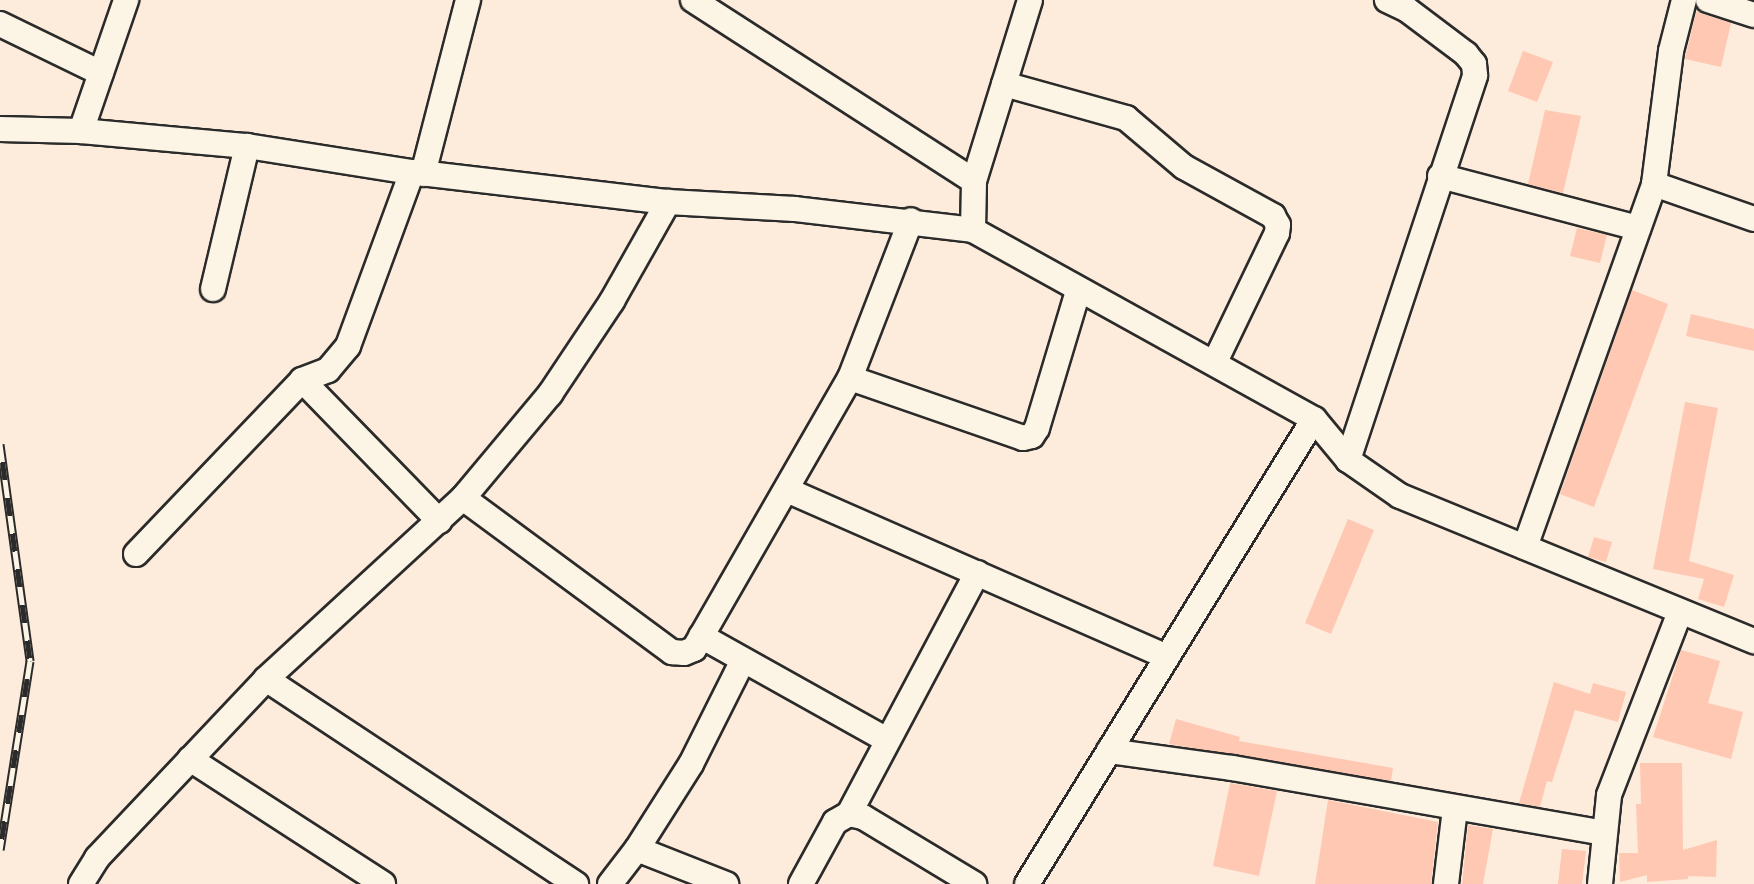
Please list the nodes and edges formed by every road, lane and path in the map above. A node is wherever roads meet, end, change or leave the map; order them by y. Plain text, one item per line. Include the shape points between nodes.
1 (126, 0) edge
2 (468, 0) edge
3 (693, 0) edge
4 (1030, 0) edge
5 (1684, 0) edge
6 (1708, 0) edge
7 (1399, 3) edge
8 (1754, 15) edge
9 (0, 24) edge
10 (101, 73) junction
11 (1004, 84) junction
12 (0, 129) edge
13 (81, 131) junction
14 (247, 146) junction
15 (418, 173) junction
16 (1440, 176) junction
17 (974, 181) junction
18 (1654, 184) junction
19 (668, 202) junction
20 (1754, 219) edge
21 (911, 220) junction
22 (1638, 228) junction
23 (973, 230) junction
24 (213, 289) dead end
25 (1078, 291) junction
26 (1215, 362) junction
27 (850, 378) junction
28 (302, 380) junction
29 (1314, 419) junction
30 (1348, 460) junction
31 (787, 490) junction
32 (463, 498) junction
33 (439, 521) junction
34 (1525, 547) junction
35 (136, 554) dead end
36 (977, 573) junction
37 (1680, 612) junction
38 (701, 636) junction
39 (1754, 641) edge
40 (1167, 657) junction
41 (743, 660) junction
42 (266, 679) junction
43 (887, 740) junction
44 (1109, 751) junction
45 (190, 759) junction
46 (1455, 809) junction
47 (849, 814) junction
48 (1603, 833) junction
49 (637, 849) junction
50 (81, 884) edge
51 (383, 884) edge
52 (576, 884) edge
53 (610, 884) edge
54 (726, 884) edge
55 (801, 884) edge
56 (974, 884) edge
57 (1027, 884) edge
58 (1446, 884) edge
59 (1600, 884) edge

1 - 10 street
2 - 15 street
3 - 17 street
4 - 11 street
5 - 18 street via 1671,51
6 - 8 street
7 - 16 street via 1474,64 1475,75
9 - 10 street
10 - 13 street
11 - 17 street
11 - 26 street via 1126,118 1184,167 1273,216 1277,233
12 - 13 street
13 - 14 street
14 - 15 street
14 - 24 street
15 - 19 street
15 - 28 street via 348,346 328,370
16 - 22 street
16 - 30 street
17 - 23 street
18 - 20 street
18 - 22 street
19 - 21 street
19 - 32 street via 612,301 550,394
21 - 23 street
21 - 27 street
22 - 34 street
23 - 25 street
25 - 26 street
25 - 27 street via 1032,436 1023,438
26 - 29 street
27 - 31 street
28 - 33 street
28 - 35 street
29 - 30 street
29 - 40 street
30 - 34 street via 1400,496
31 - 36 street
31 - 38 street
32 - 33 street
32 - 38 street via 672,652 694,649
33 - 42 street
34 - 37 street
36 - 40 street
36 - 43 street
37 - 39 street
37 - 48 street via 1609,795
38 - 41 street
40 - 44 street
41 - 43 street
41 - 49 street via 691,764
42 - 45 street
42 - 52 street
43 - 47 street
44 - 46 street
44 - 57 street
45 - 50 street via 97,858
45 - 51 street
46 - 48 street
46 - 58 street
47 - 55 street via 835,822
47 - 56 street via 863,817
48 - 59 street
49 - 53 street
49 - 54 street

